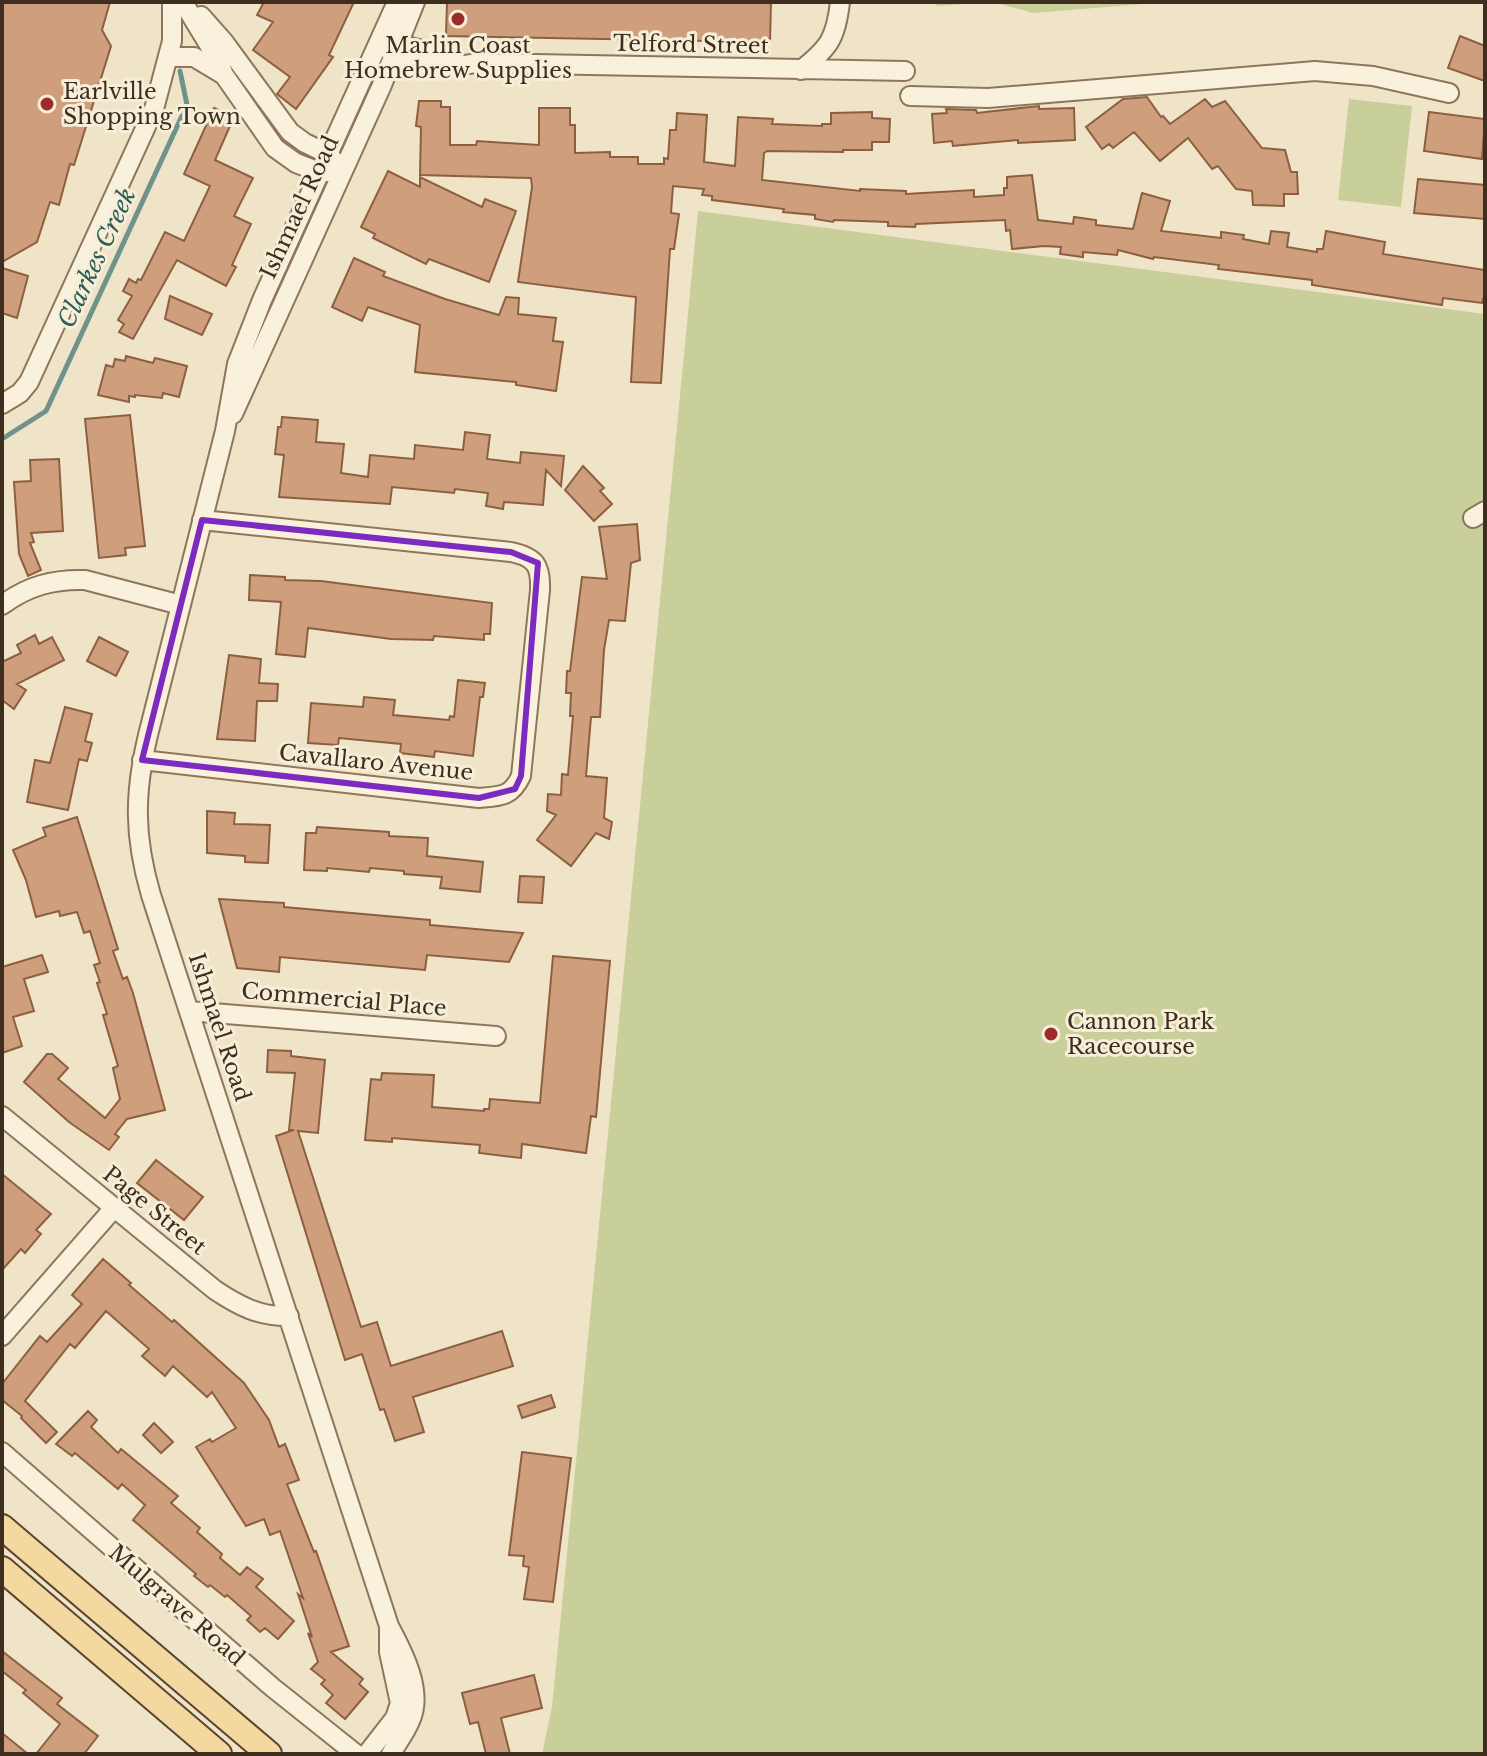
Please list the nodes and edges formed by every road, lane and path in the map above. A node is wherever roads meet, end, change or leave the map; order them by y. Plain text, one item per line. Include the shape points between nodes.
1 (172, 2) edge
2 (183, 2) edge
3 (191, 2) edge
4 (397, 2) edge
5 (415, 2) edge
6 (840, 2) edge
7 (379, 42) junction
8 (209, 44) junction
9 (170, 49) junction
10 (396, 49) junction
11 (232, 53) junction
12 (801, 70) junction
13 (905, 71) dead end
14 (224, 75) junction
15 (1449, 93) dead end
16 (910, 96) dead end
17 (328, 154) junction
18 (343, 171) junction
19 (319, 172) junction
20 (2, 404) edge
21 (225, 431) junction
22 (202, 520) junction
23 (2, 605) edge
24 (181, 605) junction
25 (142, 760) junction
26 (189, 1011) junction
27 (496, 1036) dead end
28 (2, 1116) edge
29 (114, 1208) junction
30 (289, 1316) junction
31 (2, 1336) edge
32 (2, 1452) edge
33 (2, 1527) edge
34 (2, 1569) edge
35 (389, 1626) junction
36 (219, 1754) edge
37 (269, 1754) edge
38 (356, 1754) edge
39 (367, 1754) edge
40 (391, 1754) edge

1 - 9 street
2 - 8 street
3 - 11 street
4 - 7 street, Ishmael Road
5 - 10 street, Ishmael Road
6 - 12 street via 837,27 826,50
7 - 10 street, Telford Street
7 - 17 street, Ishmael Road
8 - 9 street
8 - 11 street
8 - 14 street
9 - 14 street
9 - 20 street via 154,109 29,382
10 - 12 street, Telford Street via 476,63
10 - 18 street, Ishmael Road
11 - 17 street via 292,134
12 - 13 street, Telford Street
14 - 19 street via 278,150
15 - 16 street via 1373,76 1315,71 988,98
17 - 18 street
17 - 19 street, Ishmael Road
18 - 19 street
18 - 21 street, Ishmael Road
19 - 21 street, Ishmael Road via 237,364
21 - 22 street, Ishmael Road
22 - 24 street, Ishmael Road
22 - 25 street, Cavallaro Avenue via 511,552 538,563 540,590 521,776 515,789 479,798
23 - 24 street via 38,585 73,580
24 - 25 street, Ishmael Road
25 - 26 street, Ishmael Road via 137,811 141,855
26 - 27 street, Commercial Place
26 - 30 street, Ishmael Road
28 - 29 street, Page Street
29 - 30 street, Page Street via 229,1300 259,1314
29 - 31 street
30 - 35 street, Ishmael Road
32 - 38 street, Mulgrave Road
33 - 37 main road
34 - 36 main road
35 - 39 street, Ishmael Road via 400,1703
35 - 40 street, Ishmael Road via 402,1649 414,1700 411,1721

